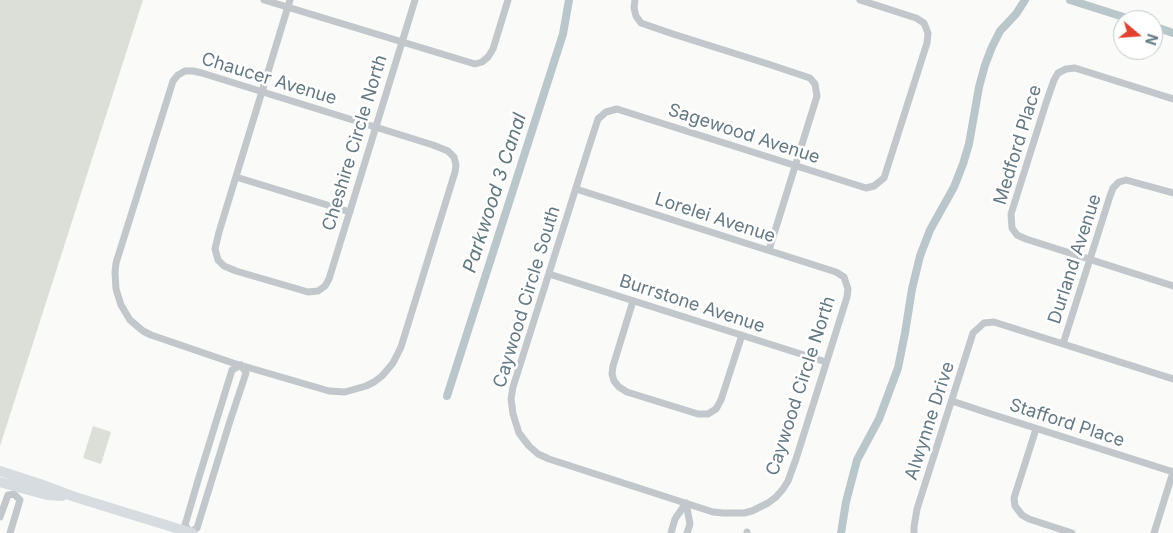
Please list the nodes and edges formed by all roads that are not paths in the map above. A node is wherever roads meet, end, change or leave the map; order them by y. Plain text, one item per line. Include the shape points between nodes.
1 (264, 0) edge
2 (415, 0) edge
3 (508, 0) edge
4 (635, 0) edge
5 (860, 0) edge
6 (289, 4) edge
7 (402, 42) junction
8 (262, 92) junction
9 (1173, 99) edge
10 (606, 112) joint
11 (376, 127) junction
12 (796, 166) junction
13 (236, 177) junction
14 (576, 189) junction
15 (1173, 193) edge
16 (350, 212) junction
17 (768, 250) junction
18 (1090, 259) junction
19 (549, 274) junction
20 (844, 277) joint
21 (1173, 286) edge
22 (633, 301) junction
23 (742, 335) junction
24 (1063, 344) junction
25 (826, 362) junction
26 (241, 365) junction
27 (1173, 379) edge
28 (952, 401) junction
29 (1036, 429) junction
30 (0, 471) edge
31 (1173, 472) edge
32 (0, 482) edge
33 (15, 490) junction
34 (75, 497) junction
35 (686, 503) junction
36 (0, 517) edge
37 (10, 533) edge
38 (191, 533) edge
39 (671, 533) edge
40 (687, 533) edge
41 (914, 533) edge
42 (1072, 533) edge
43 (1154, 533) edge

1 - 6 street
2 - 7 street, Cheshire Circle North
3 - 7 street via 493,49 482,62 475,64
4 - 12 street via 636,16 641,22 810,78 817,96
5 - 12 street, Sagewood Avenue via 916,18 924,23 928,33 888,170 884,178 866,188
6 - 7 street
6 - 8 street
7 - 11 street, Cheshire Circle North
8 - 11 street, Chaucer Avenue
8 - 13 street
8 - 26 street, Chaucer Avenue via 193,71 177,75 115,272 117,297 130,320 143,331
9 - 18 street, Medford Place via 1075,68 1058,73 1054,80 1011,214 1012,228 1026,239
10 - 12 street, Sagewood Avenue via 618,109
10 - 14 street, Caywood Circle South via 598,119
11 - 16 street, Cheshire Circle North
11 - 26 street, Chaucer Avenue via 448,151 454,157 455,168 401,347 393,363 382,376 366,386 345,392 329,391
12 - 17 street
13 - 16 street
13 - 16 street, Cheshire Circle North via 215,250 224,266 236,270 308,292 318,291 326,286 329,279
14 - 17 street, Lorelei Avenue
14 - 19 street, Caywood Circle South
15 - 18 street, Durland Avenue via 1126,180 1119,182 1113,188
17 - 20 street, Lorelei Avenue
18 - 21 street
18 - 24 street, Durland Avenue
19 - 22 street, Burrstone Avenue
19 - 35 street, Caywood Circle South via 513,387 511,399 519,433 538,454 556,462
20 - 25 street, Caywood Circle North via 847,297
22 - 23 street, Burrstone Avenue
22 - 23 street via 613,366 614,381 628,392 698,414 708,414 716,409
23 - 25 street, Burrstone Avenue
24 - 27 street
24 - 28 street, Alwynne Drive via 994,322 984,323 974,333
25 - 35 street, Caywood Circle North via 788,481 776,497 752,511 734,514 714,512
26 - 38 street via 246,373 197,528
26 - 38 street via 232,370 199,477 186,525
28 - 29 street, Stafford Place
28 - 41 street, Alwynne Drive via 917,508
29 - 31 street, Stafford Place
29 - 42 street via 1014,498 1015,506 1028,519
30 - 34 street
31 - 43 street
32 - 33 street
33 - 34 street
33 - 36 street via 8,495
33 - 37 street via 20,500
34 - 38 street
35 - 39 street via 675,519
35 - 40 street via 690,524

